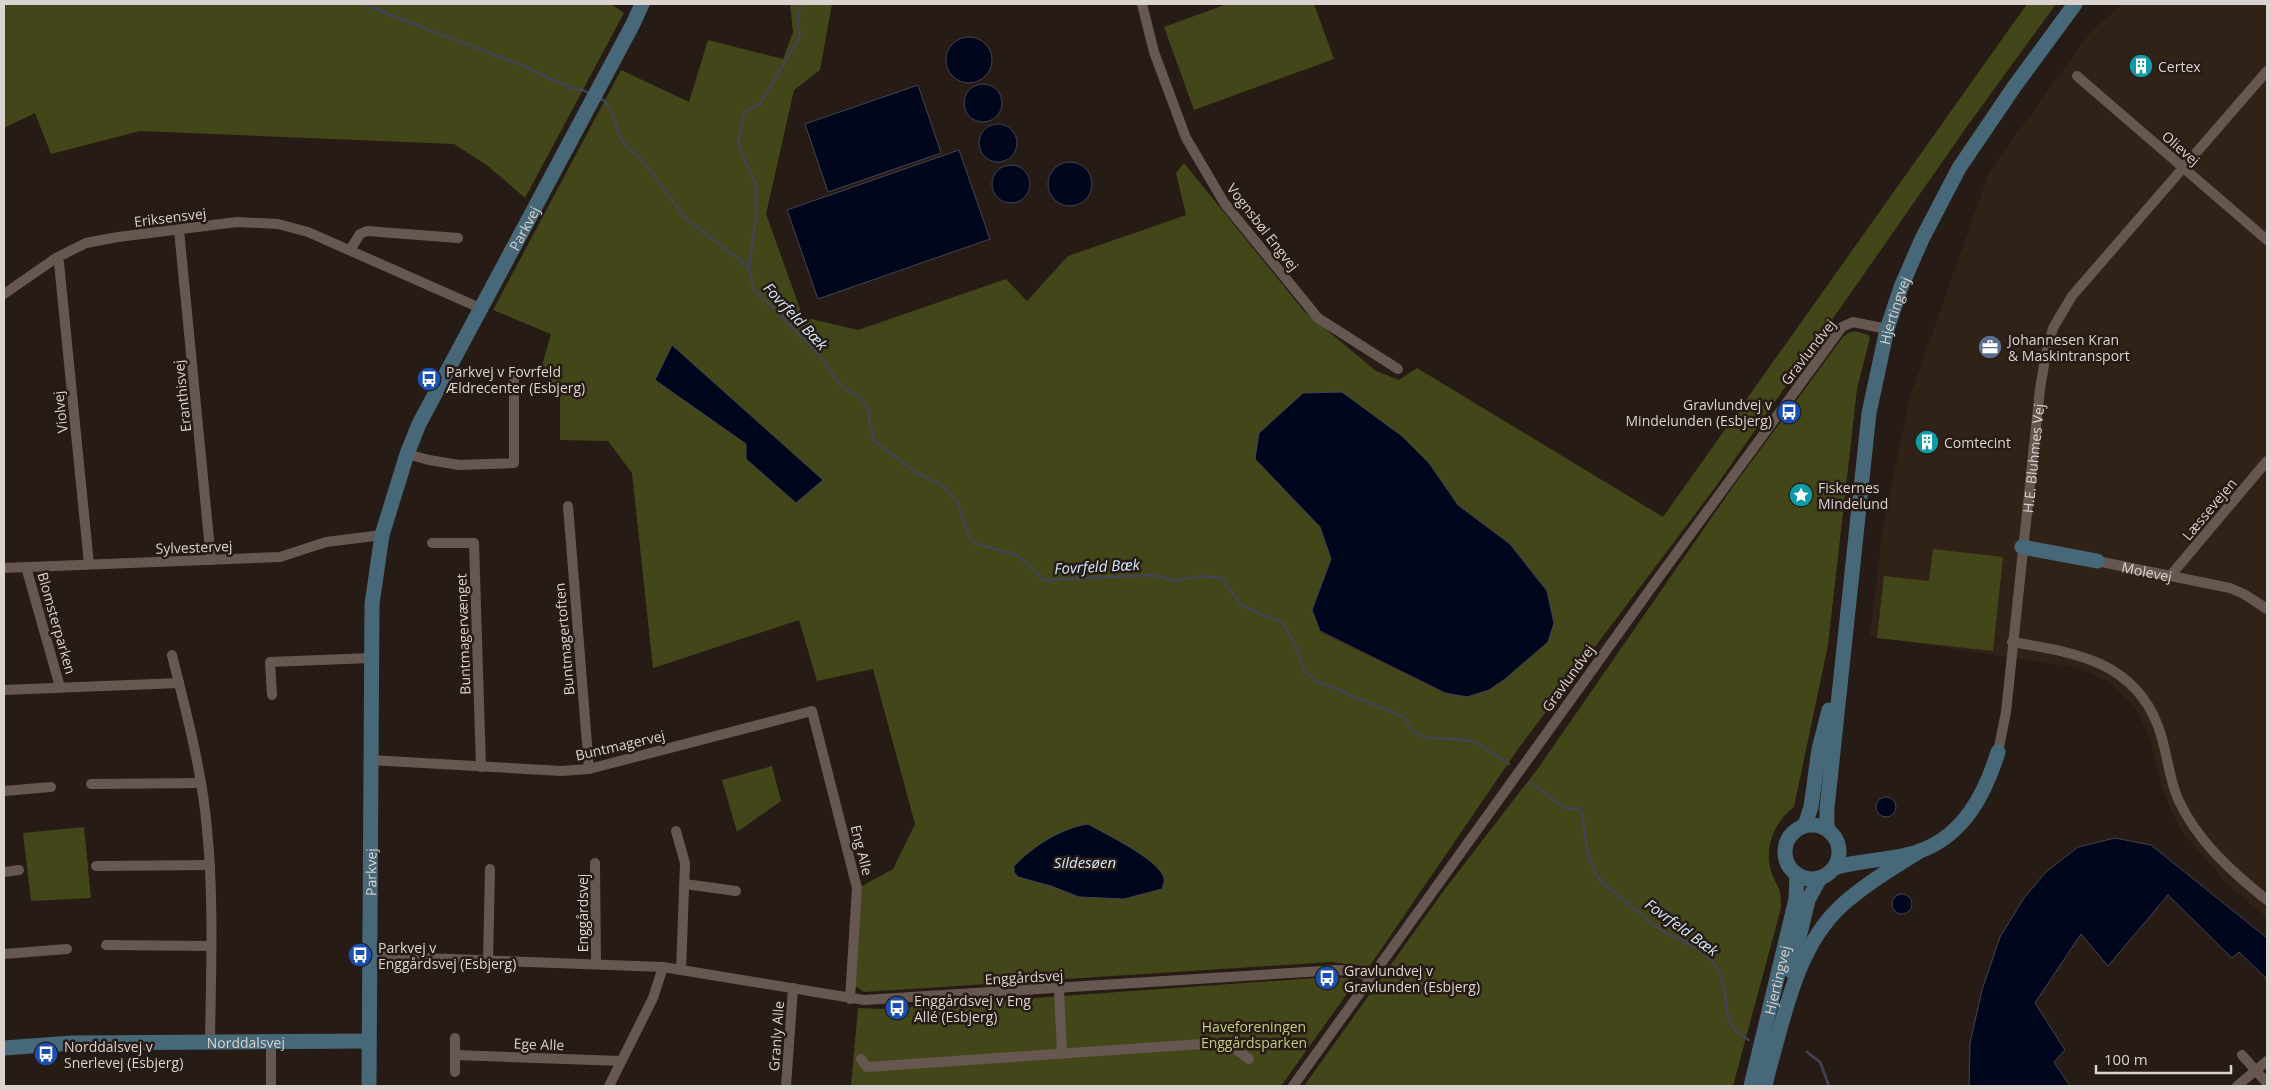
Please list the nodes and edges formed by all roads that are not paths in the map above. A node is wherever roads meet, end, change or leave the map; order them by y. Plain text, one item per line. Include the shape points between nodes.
1 (642, 4) edge
2 (1142, 4) edge
3 (2075, 4) edge
4 (2267, 71) edge
5 (2077, 76) dead end
6 (2183, 167) junction
7 (179, 230) junction
8 (458, 238) dead end
9 (2267, 240) edge
10 (350, 250) junction
11 (56, 258) junction
12 (4, 294) edge
13 (480, 308) junction
14 (1887, 330) junction
15 (1398, 370) dead end
16 (514, 374) dead end
17 (407, 454) junction
18 (2267, 461) edge
19 (568, 506) dead end
20 (382, 535) junction
21 (432, 543) dead end
22 (2022, 547) junction
23 (211, 560) junction
24 (2097, 561) joint
25 (89, 564) junction
26 (26, 567) junction
27 (4, 568) edge
28 (2171, 575) junction
29 (2267, 608) edge
30 (2012, 642) junction
31 (172, 655) dead end
32 (371, 658) junction
33 (1841, 665) junction
34 (178, 683) junction
35 (60, 687) junction
36 (4, 690) edge
37 (272, 695) dead end
38 (812, 710) joint
39 (1998, 752) joint
40 (370, 760) junction
41 (481, 767) junction
42 (589, 769) junction
43 (91, 784) dead end
44 (201, 784) junction
45 (51, 787) dead end
46 (4, 791) edge
47 (1805, 825) junction
48 (1827, 829) junction
49 (676, 831) dead end
50 (1838, 844) junction
51 (1920, 851) junction
52 (1881, 858) junction
53 (596, 863) dead end
54 (210, 865) junction
55 (96, 866) dead end
56 (1834, 868) junction
57 (490, 869) dead end
58 (19, 870) dead end
59 (4, 872) edge
60 (1796, 874) junction
61 (1820, 878) junction
62 (685, 884) junction
63 (736, 892) dead end
64 (2267, 900) edge
65 (106, 945) dead end
66 (212, 946) junction
67 (67, 949) dead end
68 (4, 954) edge
69 (371, 956) junction
70 (488, 960) junction
71 (596, 964) junction
72 (663, 967) junction
73 (681, 970) junction
74 (1370, 977) junction
75 (793, 988) junction
76 (1059, 989) junction
77 (850, 999) junction
78 (455, 1038) dead end
79 (210, 1041) junction
80 (369, 1041) junction
81 (271, 1042) junction
82 (4, 1048) edge
83 (1062, 1052) junction
84 (455, 1055) junction
85 (2242, 1055) dead end
86 (861, 1059) dead end
87 (1249, 1059) dead end
88 (621, 1061) junction
89 (2267, 1061) edge
90 (1769, 1069) junction
91 (2256, 1070) junction
92 (455, 1072) dead end
93 (2267, 1083) edge
94 (271, 1086) edge
95 (369, 1086) edge
96 (609, 1086) edge
97 (786, 1086) edge
98 (1293, 1086) edge
99 (1751, 1086) edge
100 (1764, 1086) edge
101 (2237, 1086) edge

1 - 13 main road, Parkvej
2 - 15 street, Vognsbøl Engvej via 1154,52 1186,138 1225,204 1318,318
3 - 14 main road, Hjertingvej via 1959,168 1918,247
4 - 6 street, H.E. Bluhmes Vej
5 - 6 street, Olievej
6 - 9 street, Olievej
6 - 22 street, H.E. Bluhmes Vej via 2072,296 2053,328 2040,389
7 - 10 street, Eriksensvej via 237,222 278,224 308,232
7 - 11 street, Eriksensvej via 86,243
7 - 23 street, Eranthisvej
8 - 10 street via 367,231 360,234
10 - 13 street, Eriksensvej
11 - 12 street, Eriksensvej
11 - 25 street, Violvej
13 - 17 main road, Parkvej via 427,407
14 - 33 main road, Hjertingvej via 1869,413
14 - 74 street, Gravlundvej via 1853,322 1842,327
16 - 17 street via 514,463 459,465
17 - 20 main road, Parkvej
18 - 28 street, Læssevejen
19 - 42 street, Buntmagertoften
20 - 23 street, Sylvestervej via 326,542 280,557
20 - 32 main road, Parkvej via 372,604
21 - 41 street, Buntmagervænget via 474,543
22 - 24 main road, Molevej
22 - 30 street, H.E. Bluhmes Vej
23 - 25 street, Sylvestervej
24 - 28 street, Molevej
25 - 26 street, Sylvestervej
26 - 27 street, Sylvestervej
26 - 35 street, Blomsterparken
28 - 29 street, Molevej via 2230,588
30 - 39 street, H.E. Bluhmes Vej via 2006,712
30 - 64 street via 2090,658 2130,685 2158,724 2178,798 2190,820 2224,864
31 - 34 street
32 - 37 street via 270,662
32 - 40 main road, Parkvej
33 - 47 main road, Hjertingvej via 1819,749 1811,807
33 - 48 main road, Hjertingvej
34 - 35 street, Blomsterparken
34 - 44 street
35 - 36 street, Blomsterparken
38 - 42 street, Buntmagervej
38 - 77 street, Eng Alle via 857,888
39 - 51 main road, H.E. Bluhmes Vej via 1979,801 1963,822 1947,836
40 - 41 street, Buntmagervej
40 - 69 main road, Parkvej
41 - 42 street, Buntmagervej
43 - 44 street
44 - 54 street
45 - 46 street
47 - 48 main road
47 - 60 main road via 1791,835 1785,851 1786,860
48 - 50 main road
49 - 62 street via 685,863
50 - 52 main road, H.E. Bluhmes Vej via 1852,852
50 - 56 main road via 1838,861
51 - 52 main road, H.E. Bluhmes Vej
51 - 90 main road via 1864,886 1840,906 1822,928 1804,959 1790,995
52 - 56 main road, H.E. Bluhmes Vej
53 - 71 street, Enggårdsvej
54 - 55 street
54 - 66 street
56 - 61 main road
57 - 70 street
58 - 59 street
60 - 61 main road via 1804,878
60 - 99 main road, Hjertingvej via 1796,899
61 - 90 main road, Hjertingvej via 1808,900
62 - 63 street
62 - 73 street
65 - 66 street
66 - 79 street
67 - 68 street
69 - 70 street, Enggårdsvej
69 - 80 main road, Parkvej
70 - 71 street, Enggårdsvej
71 - 72 street, Enggårdsvej
72 - 73 street, Enggårdsvej
72 - 88 street via 653,998
73 - 75 street, Enggårdsvej
74 - 76 street, Enggårdsvej via 1355,971 1338,970
74 - 98 street, Gravlundvej
75 - 77 street, Enggårdsvej
75 - 97 street, Granly Alle
76 - 77 street, Enggårdsvej
76 - 83 street
78 - 84 street
79 - 81 main road, Norddalsvej
79 - 82 main road, Norddalsvej via 72,1043
80 - 81 main road, Norddalsvej
80 - 95 main road, Parkvej
81 - 94 street
83 - 86 street via 867,1067
83 - 87 street via 1216,1043 1230,1045
84 - 88 street, Ege Alle
84 - 92 street
85 - 91 street
88 - 96 street
89 - 91 street
90 - 100 main road, Hjertingvej
91 - 93 street
91 - 101 street

